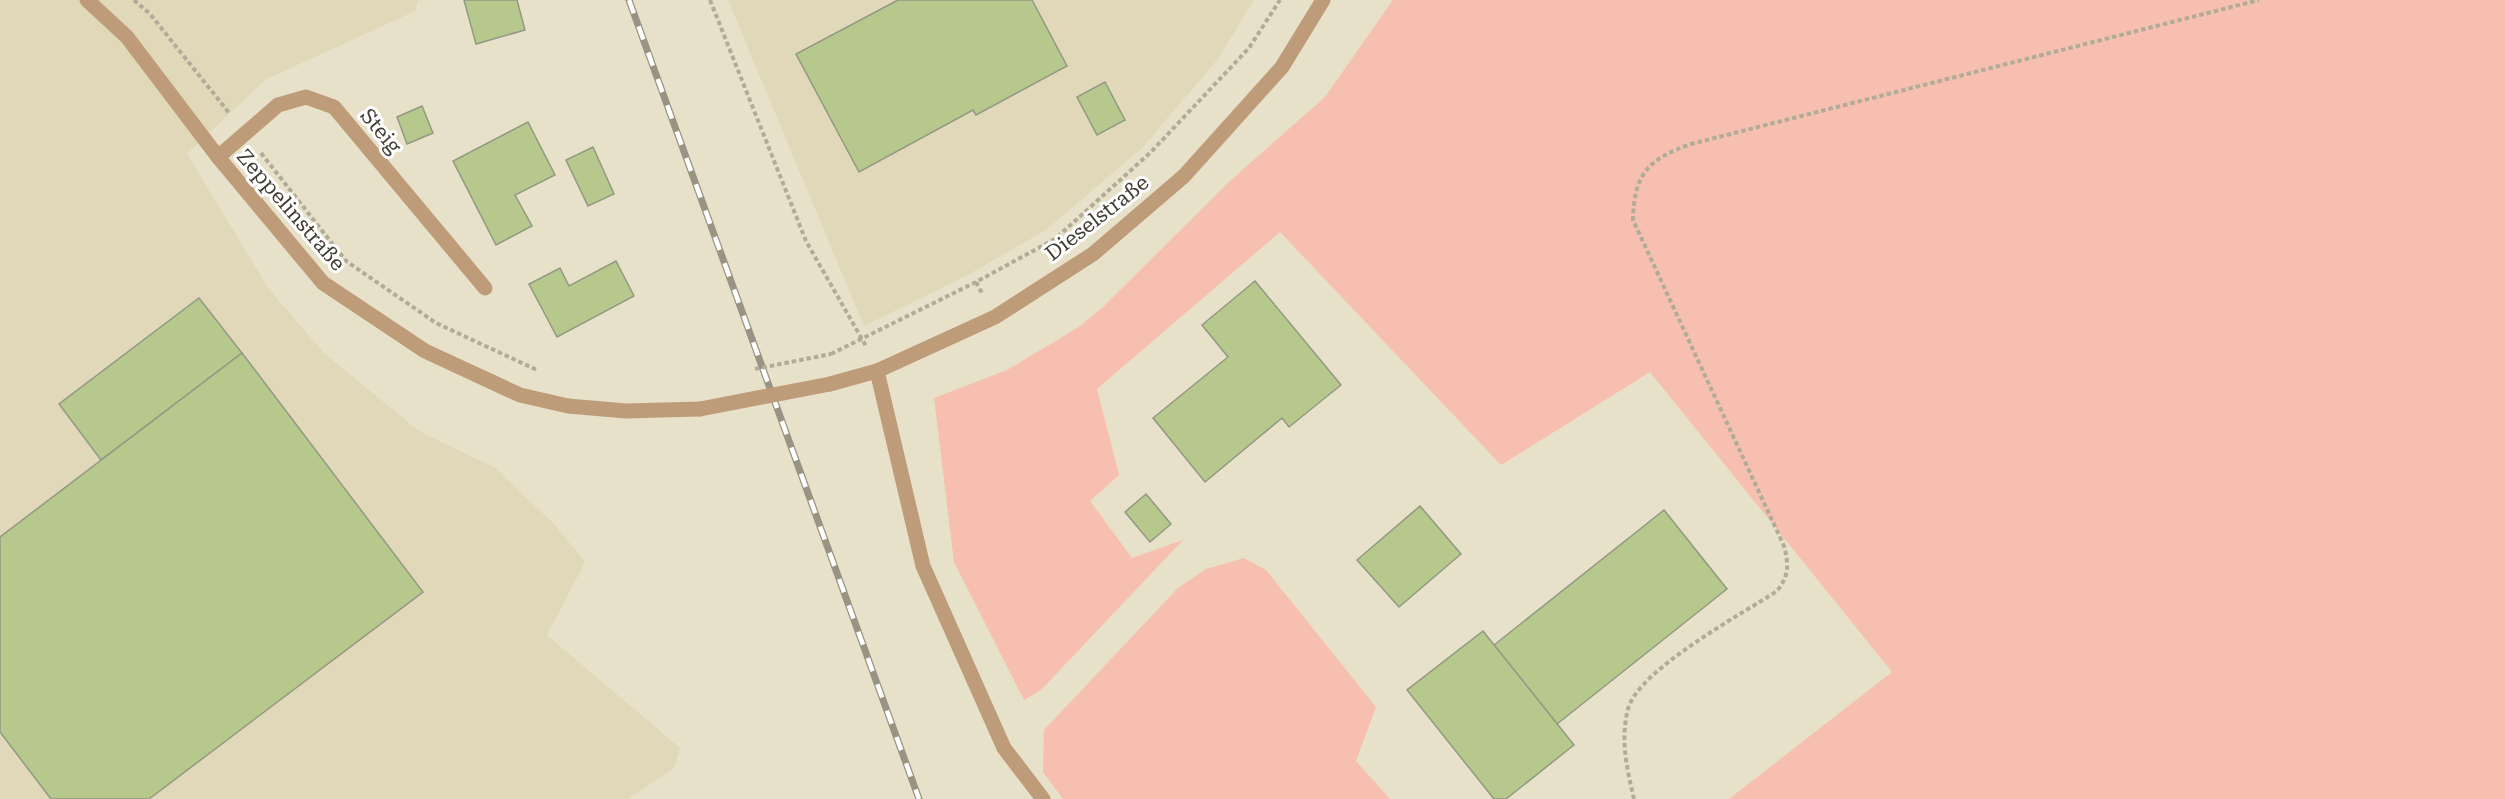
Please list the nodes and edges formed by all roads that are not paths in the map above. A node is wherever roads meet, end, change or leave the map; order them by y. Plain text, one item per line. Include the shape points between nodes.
1 (87, 0) edge
2 (1323, 0) edge
3 (218, 157) junction
4 (485, 288) dead end
5 (877, 371) junction
6 (830, 384) joint
7 (1043, 799) edge

1 - 3 street, Zeppelinstraße via 127,37
2 - 5 street, Dieselstraße via 1282,67 1184,176 1093,254 995,317
3 - 4 street, Steig via 278,105 306,97 334,107
3 - 6 street, Zeppelinstraße, bridge via 323,283 425,351 520,395 568,406 626,411 700,409
5 - 6 street, Dieselstraße
5 - 7 street via 923,566 1004,748

